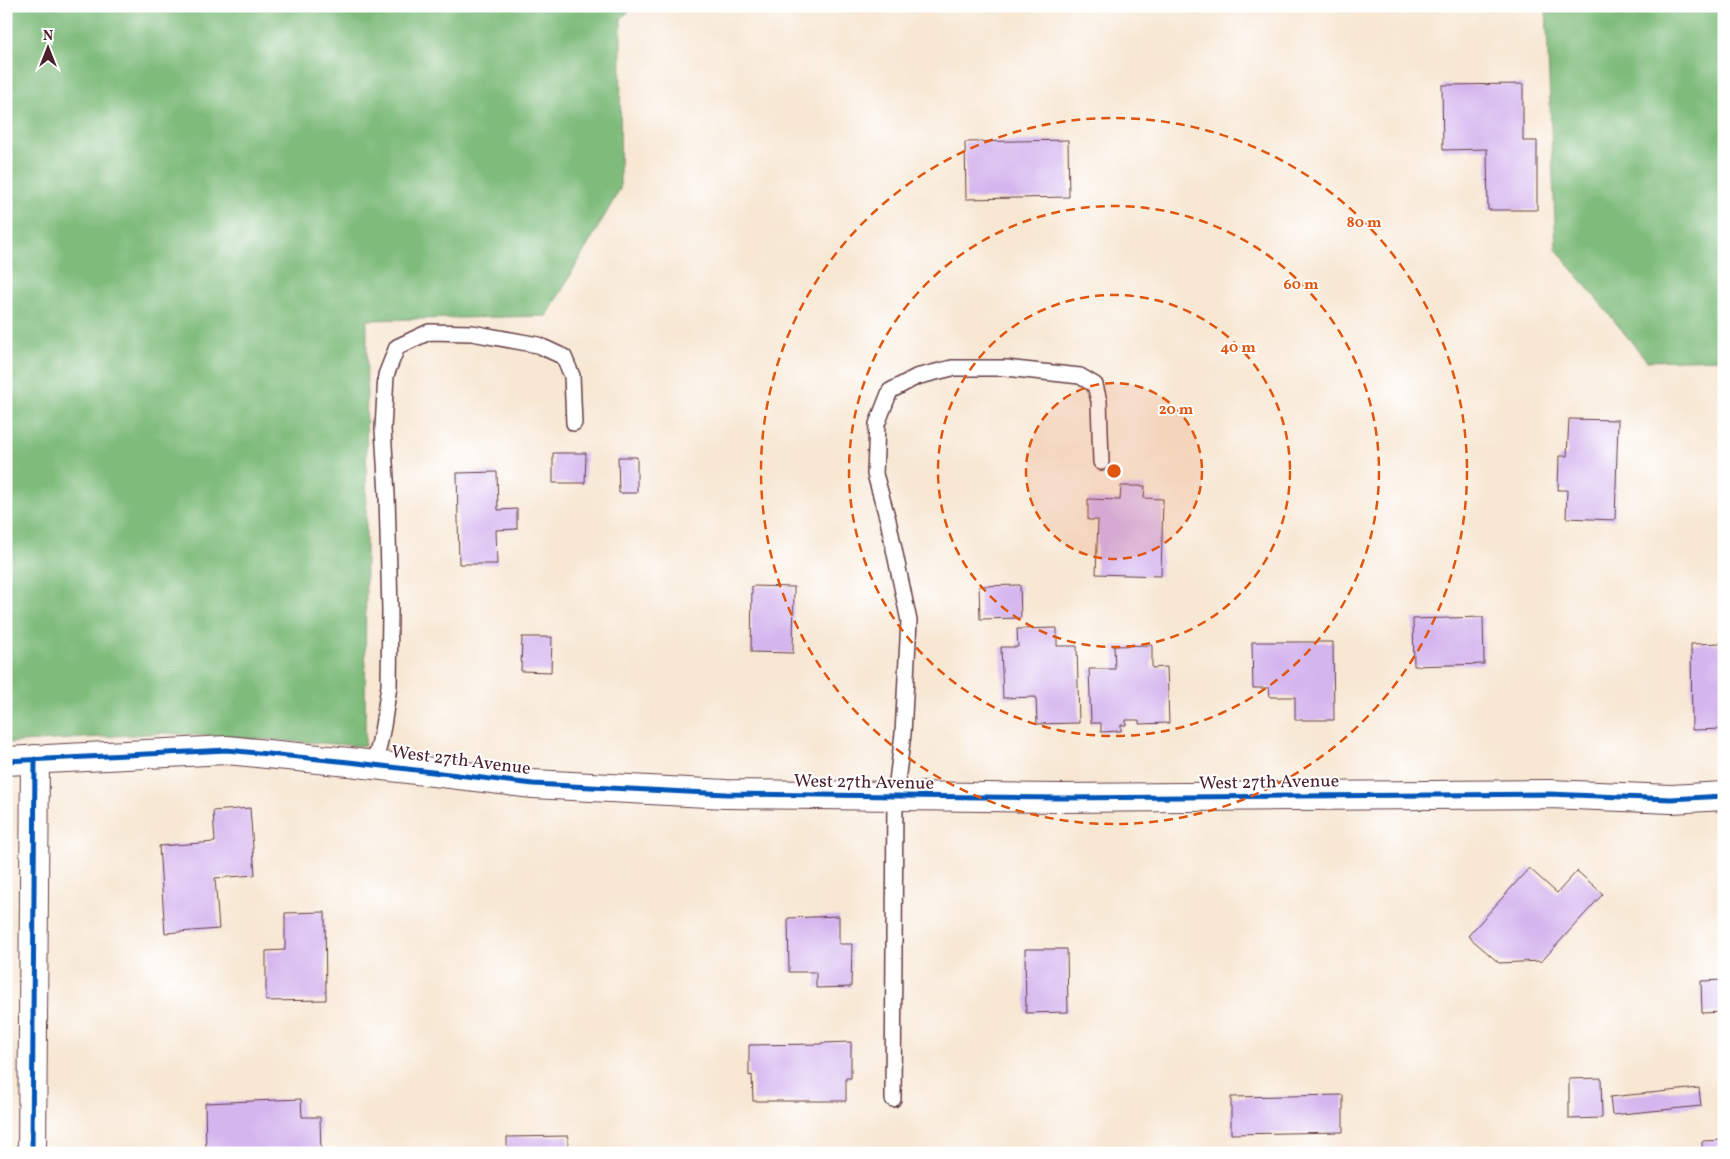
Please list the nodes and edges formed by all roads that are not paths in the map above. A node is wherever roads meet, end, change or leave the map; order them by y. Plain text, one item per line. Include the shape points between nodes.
1 (574, 423) dead end
2 (1101, 462) dead end
3 (34, 759) junction
4 (6, 761) edge
5 (375, 765) junction
6 (1724, 796) edge
7 (895, 797) junction
8 (893, 1099) dead end
9 (32, 1153) edge

1 - 5 lane via 572,376 564,356 538,345 472,334 429,332 397,347 386,375 383,429 388,505 389,686
2 - 7 lane via 1098,401 1094,385 1080,376 1006,368 952,368 916,377 890,391 878,424 875,474 909,621 903,734
3 - 4 street, West 27th Avenue
3 - 5 street, West 27th Avenue via 228,750
3 - 9 street
5 - 7 street, West 27th Avenue via 533,784 726,794
6 - 7 street, West 27th Avenue via 1671,799 1549,794
7 - 8 lane

